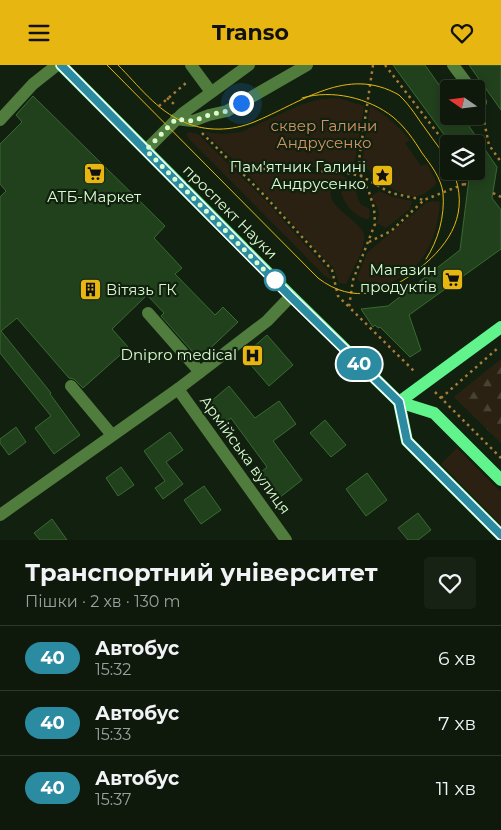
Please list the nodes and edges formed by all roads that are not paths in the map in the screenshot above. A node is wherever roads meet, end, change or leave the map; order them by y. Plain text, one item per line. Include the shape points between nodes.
1 (59, 65) edge
2 (249, 65) edge
3 (307, 65) edge
4 (453, 65) edge
5 (194, 69) edge
6 (464, 80) edge
7 (210, 92) junction
8 (183, 117) junction
9 (0, 120) edge
10 (146, 150) junction
11 (290, 296) junction
12 (148, 313) dead end
13 (501, 327) edge
14 (200, 372) junction
15 (71, 386) dead end
16 (178, 389) junction
17 (399, 402) junction
18 (112, 435) junction
19 (501, 480) edge
20 (0, 515) edge
21 (501, 535) edge
22 (286, 540) edge

1 - 9 street via 33,84
1 - 10 main road, проспект Науки
2 - 7 street
3 - 8 street via 227,111 193,121
4 - 6 street
5 - 7 street
7 - 8 street
8 - 10 street
10 - 11 main road, проспект Науки
11 - 14 street via 267,321
11 - 17 main road, проспект Науки
12 - 14 street
13 - 17 main road
14 - 16 street
15 - 18 street
16 - 18 street
16 - 22 street, Армійська вулиця
17 - 19 main road, проспект Науки via 434,413
17 - 21 main road via 407,441
18 - 20 street

